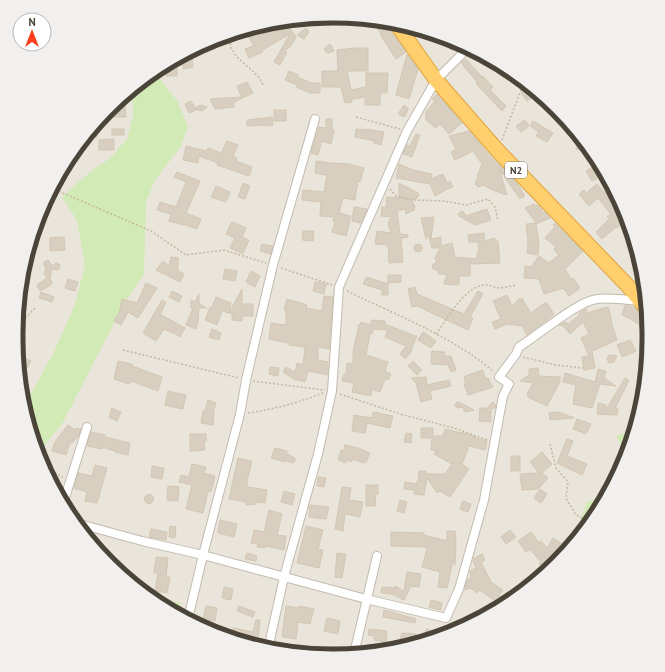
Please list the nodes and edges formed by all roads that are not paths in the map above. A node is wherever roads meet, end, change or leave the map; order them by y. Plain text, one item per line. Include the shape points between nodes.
1 (401, 31) edge
2 (463, 53) edge
3 (436, 80) junction
4 (315, 119) dead end
5 (640, 300) edge
6 (640, 305) edge
7 (87, 427) dead end
8 (65, 496) edge
9 (85, 526) edge
10 (203, 555) junction
11 (377, 556) dead end
12 (284, 577) junction
13 (366, 598) junction
14 (189, 614) edge
15 (269, 642) edge
16 (356, 648) edge

1 - 3 highway, N2
2 - 3 street
3 - 5 highway, N2 via 498,151
3 - 12 street via 407,131 340,287 330,391 318,454
4 - 10 street via 273,265 240,414
6 - 13 street via 596,299 578,306 519,347 499,377 509,384 503,396 484,500 462,582 446,618
7 - 8 street
9 - 10 street
10 - 12 street
10 - 14 street
11 - 13 street
12 - 13 street
12 - 15 street
13 - 16 street

